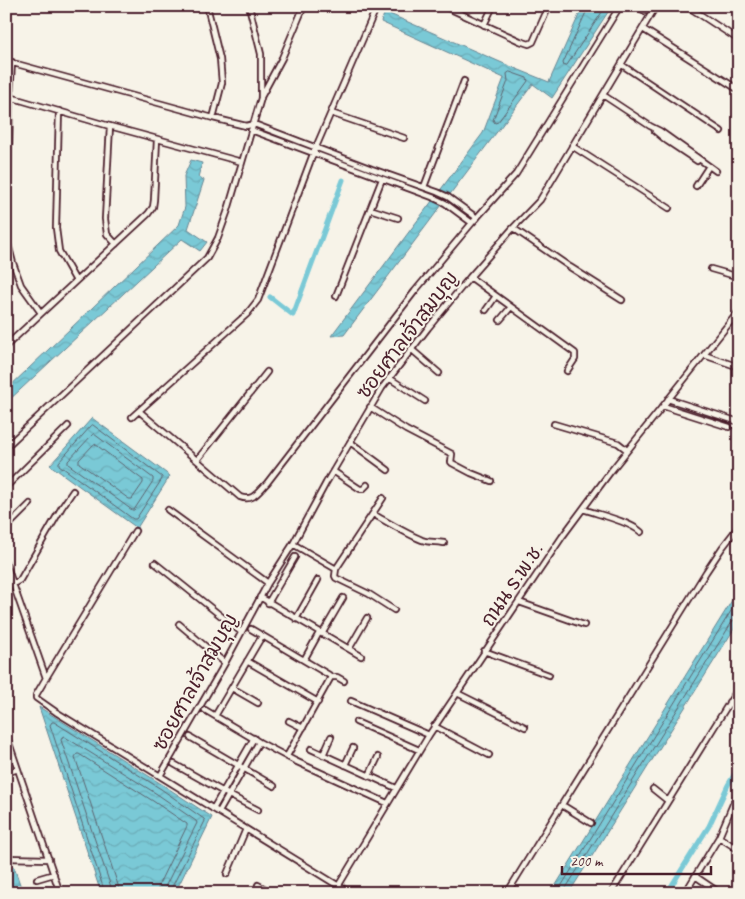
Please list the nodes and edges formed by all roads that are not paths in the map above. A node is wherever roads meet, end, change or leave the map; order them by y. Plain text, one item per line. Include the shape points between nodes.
1 (207, 6) edge
2 (249, 6) edge
3 (304, 6) edge
4 (377, 6) edge
5 (444, 6) edge
6 (492, 6) edge
7 (549, 6) edge
8 (620, 6) edge
9 (636, 6) edge
10 (656, 6) edge
11 (687, 6) edge
12 (644, 11) dead end
13 (484, 25) junction
14 (643, 29) junction
15 (739, 40) edge
16 (9, 62) edge
17 (622, 65) junction
18 (464, 81) dead end
19 (739, 90) edge
20 (603, 95) junction
21 (10, 97) junction
22 (261, 98) junction
23 (59, 111) junction
24 (331, 113) junction
25 (213, 118) junction
26 (254, 124) junction
27 (110, 126) junction
28 (246, 126) junction
29 (252, 131) junction
30 (722, 131) dead end
31 (404, 138) dead end
32 (157, 139) junction
33 (572, 146) junction
34 (316, 148) junction
35 (313, 154) junction
36 (242, 162) junction
37 (708, 166) junction
38 (716, 171) dead end
39 (384, 173) junction
40 (382, 179) junction
41 (696, 186) dead end
42 (424, 187) junction
43 (421, 193) junction
44 (669, 208) dead end
45 (370, 209) junction
46 (398, 218) dead end
47 (477, 218) junction
48 (472, 223) junction
49 (513, 228) junction
50 (116, 244) junction
51 (711, 270) dead end
52 (470, 277) junction
53 (739, 277) edge
54 (76, 281) junction
55 (336, 296) dead end
56 (496, 296) junction
57 (622, 300) dead end
58 (511, 306) junction
59 (486, 310) dead end
60 (739, 311) edge
61 (41, 313) junction
62 (500, 320) dead end
63 (6, 346) edge
64 (411, 349) junction
65 (704, 355) junction
66 (739, 367) edge
67 (567, 371) dead end
68 (267, 372) dead end
69 (440, 374) dead end
70 (389, 378) junction
71 (668, 399) junction
72 (425, 401) dead end
73 (663, 406) junction
74 (370, 407) junction
75 (139, 411) junction
76 (132, 417) dead end
77 (739, 422) edge
78 (554, 424) dead end
79 (68, 426) dead end
80 (729, 427) dead end
81 (350, 442) junction
82 (6, 447) edge
83 (628, 450) junction
84 (197, 460) junction
85 (388, 470) dead end
86 (333, 471) junction
87 (491, 481) dead end
88 (367, 485) dead end
89 (6, 487) edge
90 (73, 491) dead end
91 (383, 498) dead end
92 (30, 504) dead end
93 (583, 509) junction
94 (168, 510) dead end
95 (373, 514) junction
96 (739, 526) edge
97 (6, 528) edge
98 (135, 531) dead end
99 (641, 532) dead end
100 (444, 543) dead end
101 (293, 544) junction
102 (295, 557) dead end
103 (155, 563) dead end
104 (6, 564) edge
105 (336, 569) junction
106 (318, 580) dead end
107 (13, 584) junction
108 (268, 584) junction
109 (260, 597) junction
110 (343, 598) dead end
111 (519, 602) junction
112 (268, 603) junction
113 (394, 610) dead end
114 (367, 618) dead end
115 (296, 619) junction
116 (179, 624) dead end
117 (584, 625) dead end
118 (251, 629) dead end
119 (241, 632) junction
120 (321, 634) junction
121 (262, 636) junction
122 (349, 650) junction
123 (484, 651) junction
124 (361, 656) dead end
125 (304, 660) junction
126 (247, 662) junction
127 (225, 663) junction
128 (549, 676) dead end
129 (331, 677) junction
130 (46, 678) junction
131 (344, 681) dead end
132 (739, 687) edge
133 (232, 688) junction
134 (457, 693) junction
135 (351, 701) dead end
136 (318, 702) junction
137 (729, 702) junction
138 (258, 703) dead end
139 (739, 708) edge
140 (205, 710) dead end
141 (215, 716) junction
142 (288, 721) dead end
143 (356, 722) dead end
144 (434, 726) junction
145 (525, 727) dead end
146 (303, 728) junction
147 (6, 734) edge
148 (428, 735) junction
149 (190, 737) dead end
150 (254, 738) junction
151 (331, 738) dead end
152 (260, 742) junction
153 (353, 748) dead end
154 (311, 750) dead end
155 (419, 750) junction
156 (323, 755) junction
157 (489, 755) dead end
158 (287, 756) junction
159 (378, 757) dead end
160 (174, 764) dead end
161 (345, 765) junction
162 (238, 766) junction
163 (18, 769) junction
164 (244, 769) junction
165 (6, 773) edge
166 (160, 776) junction
167 (369, 776) junction
168 (274, 786) dead end
169 (396, 788) junction
170 (653, 789) dead end
171 (739, 790) edge
172 (223, 792) junction
173 (229, 795) junction
174 (738, 797) edge
175 (668, 801) junction
176 (387, 803) junction
177 (562, 805) junction
178 (213, 809) junction
179 (258, 810) dead end
180 (219, 812) junction
181 (591, 822) dead end
182 (246, 830) junction
183 (719, 837) junction
184 (739, 850) edge
185 (6, 858) edge
186 (49, 858) junction
187 (54, 874) junction
188 (227, 874) dead end
189 (695, 876) junction
190 (37, 878) dead end
191 (258, 885) dead end
192 (338, 886) junction
193 (60, 893) edge
194 (273, 893) edge
195 (334, 893) edge
196 (350, 893) edge
197 (507, 893) edge
198 (611, 893) edge
199 (685, 893) edge
200 (720, 893) edge

1 - 25 street via 220,58 222,83
2 - 22 street via 261,54
3 - 22 street
4 - 24 street
5 - 13 street
6 - 13 street
7 - 13 street via 533,42 529,44
8 - 47 street via 516,174
9 - 12 street
10 - 14 street, ซอยศาลเจ้าสมบุญ
11 - 15 street
14 - 17 street, ซอยศาลเจ้าสมบุญ
14 - 19 street
16 - 21 street
16 - 25 street
17 - 20 street, ซอยศาลเจ้าสมบุญ
17 - 30 street
18 - 42 street
20 - 33 street, ซอยศาลเจ้าสมบุญ
20 - 37 street
21 - 23 street
21 - 61 street via 7,240 21,285
22 - 26 street
23 - 27 street
23 - 54 street via 56,228 59,251
24 - 31 street
24 - 34 street
25 - 28 street
26 - 28 street
26 - 29 street
26 - 34 street
27 - 32 street
27 - 50 street via 105,219 107,234
28 - 29 street
29 - 35 street
29 - 36 street
32 - 36 street
32 - 50 street via 153,207
33 - 44 street
33 - 49 street, ซอยศาลเจ้าสมบุญ via 540,200
34 - 35 street
34 - 39 street
35 - 40 street
35 - 75 street via 258,300 247,314
36 - 82 street via 218,238 207,258
37 - 38 street
37 - 41 street
39 - 40 street
39 - 42 street
40 - 43 street
40 - 45 street
42 - 43 street
42 - 47 street via 448,197
43 - 48 street via 445,204
45 - 46 street
45 - 55 street
47 - 48 street
48 - 84 street via 415,291 267,483 251,498 240,497
49 - 52 street, ซอยศาลเจ้าสมบุญ
49 - 57 street
50 - 54 street
51 - 53 street
52 - 56 street
52 - 64 street, ซอยศาลเจ้าสมบุญ
54 - 61 street
56 - 58 street
56 - 59 street
58 - 62 street
58 - 67 street via 575,353
60 - 65 street, ถนน ร.พ.ช.
61 - 63 street
64 - 69 street
64 - 70 street, ซอยศาลเจ้าสมบุญ
65 - 66 street
65 - 71 street, ถนน ร.พ.ช.
68 - 84 street
70 - 72 street
70 - 74 street, ซอยศาลเจ้าสมบุญ
71 - 73 street, ถนน ร.พ.ช.
71 - 77 street
73 - 80 street
73 - 83 street, ถนน ร.พ.ช.
74 - 81 street, ซอยศาลเจ้าสมบุญ
74 - 87 street via 452,454 452,463
75 - 76 street
75 - 84 street
78 - 83 street via 618,443
79 - 89 street
81 - 85 street
81 - 86 street, ซอยศาลเจ้าสมบุญ
83 - 93 street, ถนน ร.พ.ช.
86 - 88 street via 360,489
86 - 101 street, ซอยศาลเจ้าสมบุญ
90 - 107 street via 20,580
91 - 95 street
92 - 97 street
93 - 99 street via 626,523
93 - 111 street, ถนน ร.พ.ช.
94 - 108 street
95 - 100 street via 421,540
95 - 105 street
96 - 177 street via 706,572
98 - 130 street
101 - 105 street
101 - 108 street, ซอยศาลเจ้าสมบุญ
102 - 112 street
103 - 119 street
104 - 107 street
105 - 113 street via 336,578
106 - 115 street
107 - 130 street
108 - 109 street, ซอยศาลเจ้าสมบุญ
109 - 112 street
109 - 119 street, ซอยศาลเจ้าสมบุญ
110 - 120 street
111 - 117 street
111 - 123 street, ถนน ร.พ.ช.
112 - 115 street
114 - 122 street
115 - 120 street
116 - 127 street
118 - 121 street
119 - 127 street, ซอยศาลเจ้าสมบุญ
120 - 122 street
120 - 125 street
121 - 125 street
121 - 126 street
122 - 124 street
123 - 128 street
123 - 134 street, ถนน ร.พ.ช.
125 - 129 street
126 - 133 street
126 - 136 street
127 - 166 street, ซอยศาลเจ้าสมบุญ
129 - 131 street
129 - 136 street
130 - 166 street via 36,695 38,700
132 - 137 street
133 - 138 street
133 - 141 street
134 - 144 street, ถนน ร.พ.ช.
134 - 145 street
135 - 148 street
136 - 146 street
137 - 139 street
137 - 175 street
140 - 141 street
141 - 150 street
142 - 146 street
143 - 155 street
144 - 148 street, ถนน ร.พ.ช.
144 - 157 street
146 - 158 street
147 - 163 street
148 - 155 street, ถนน ร.พ.ช.
149 - 162 street
150 - 152 street
150 - 162 street
151 - 156 street
152 - 158 street
152 - 164 street
153 - 161 street
154 - 156 street
155 - 169 street, ถนน ร.พ.ช.
156 - 161 street
158 - 176 street
159 - 167 street
160 - 172 street
161 - 167 street
162 - 164 street
162 - 172 street
163 - 165 street
163 - 186 street
164 - 168 street
164 - 173 street
166 - 178 street
167 - 169 street
169 - 176 street, ถนน ร.พ.ช.
170 - 175 street
171 - 174 street
172 - 173 street
172 - 178 street
173 - 179 street
173 - 180 street
174 - 183 street
175 - 198 street
176 - 192 street, ถนน ร.พ.ช.
177 - 181 street
177 - 197 street
178 - 180 street
180 - 182 street
182 - 188 street
182 - 192 street
183 - 184 street
183 - 189 street
185 - 186 street
186 - 187 street
187 - 190 street
187 - 193 street
189 - 199 street
189 - 200 street
191 - 194 street
192 - 195 street, ถนน ร.พ.ช.
192 - 196 street

